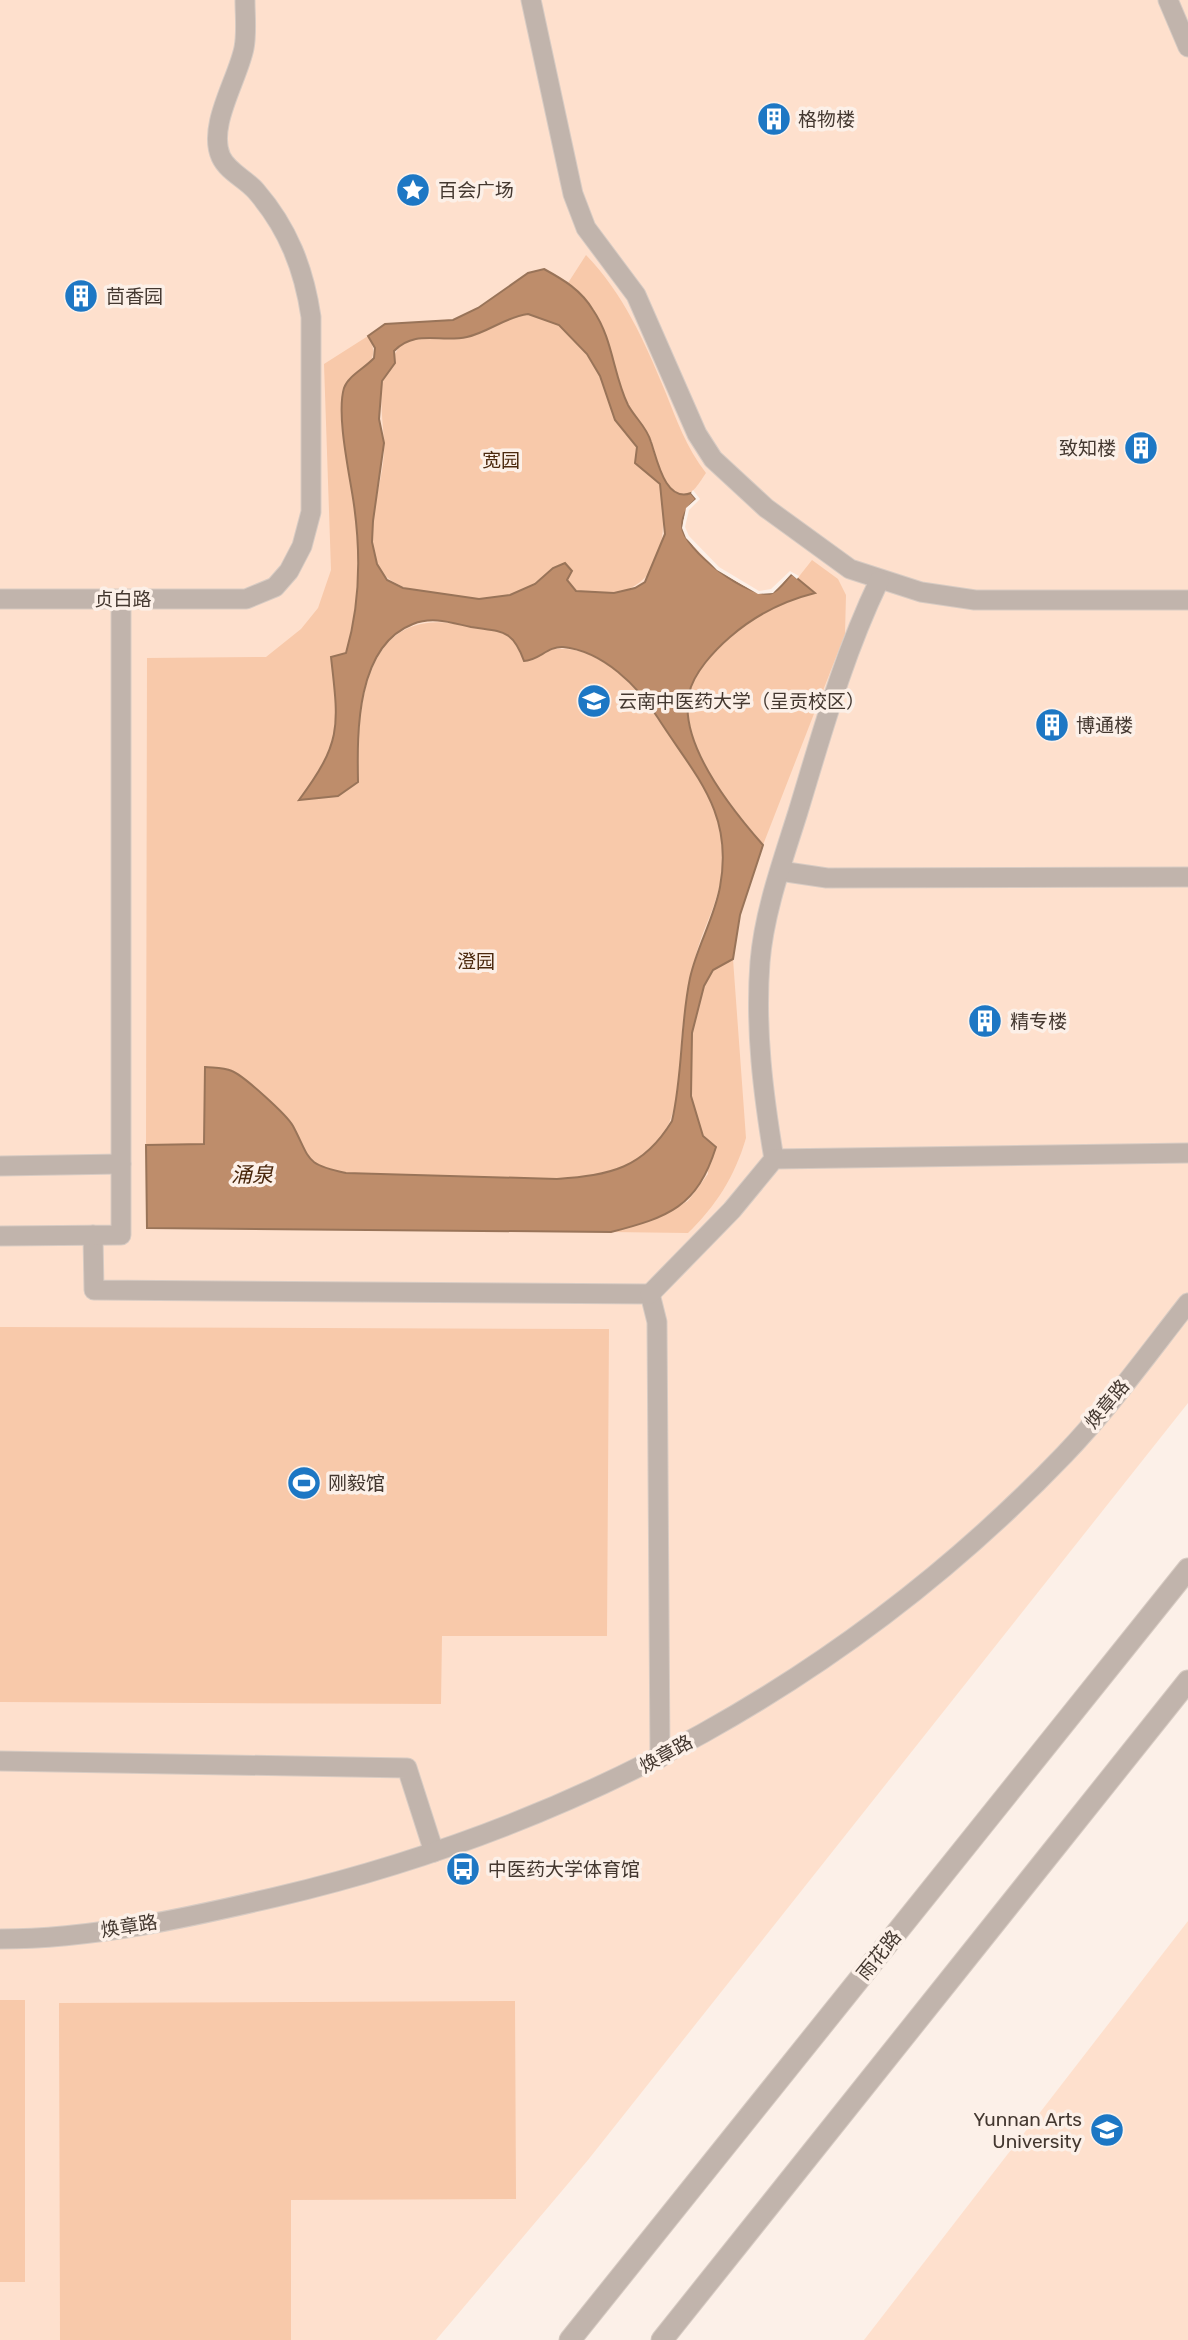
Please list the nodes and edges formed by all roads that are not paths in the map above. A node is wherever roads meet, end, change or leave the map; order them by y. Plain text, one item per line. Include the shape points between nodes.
1 (245, 0) edge
2 (531, 0) edge
3 (1173, 3) edge
4 (1188, 47) edge
5 (879, 581) junction
6 (0, 599) edge
7 (121, 599) junction
8 (1188, 600) edge
9 (780, 871) junction
10 (1188, 877) edge
11 (1188, 1153) edge
12 (774, 1158) junction
13 (121, 1164) junction
14 (0, 1166) edge
15 (93, 1235) junction
16 (0, 1236) edge
17 (650, 1294) junction
18 (1188, 1303) edge
19 (1188, 1569) edge
20 (1188, 1681) edge
21 (660, 1758) junction
22 (0, 1761) edge
23 (434, 1852) junction
24 (0, 1939) edge
25 (569, 2340) edge
26 (662, 2340) edge

1 - 7 lane, 贞白路 via 245,45 218,140 221,157 254,188 285,231 299,263 311,317 311,512 302,546 275,587 246,599
2 - 5 lane via 576,205 586,228 636,295 697,434 713,459 766,508 850,569
3 - 4 lane
5 - 8 lane via 975,600
5 - 9 lane via 834,688
6 - 7 lane, 贞白路
7 - 13 lane
9 - 10 lane via 827,878
9 - 12 lane via 760,959 757,1019
11 - 12 lane
12 - 17 lane via 732,1210
13 - 14 lane
13 - 15 lane via 121,1235
15 - 16 lane
15 - 17 lane via 94,1290
17 - 21 lane via 657,1322
18 - 21 lane, 焕章路 via 1067,1452 993,1526 915,1594 833,1655
19 - 25 street, 雨花路
20 - 26 street
21 - 23 lane, 焕章路 via 531,1816
22 - 23 lane via 407,1768
23 - 24 lane, 焕章路 via 225,1909 120,1929

